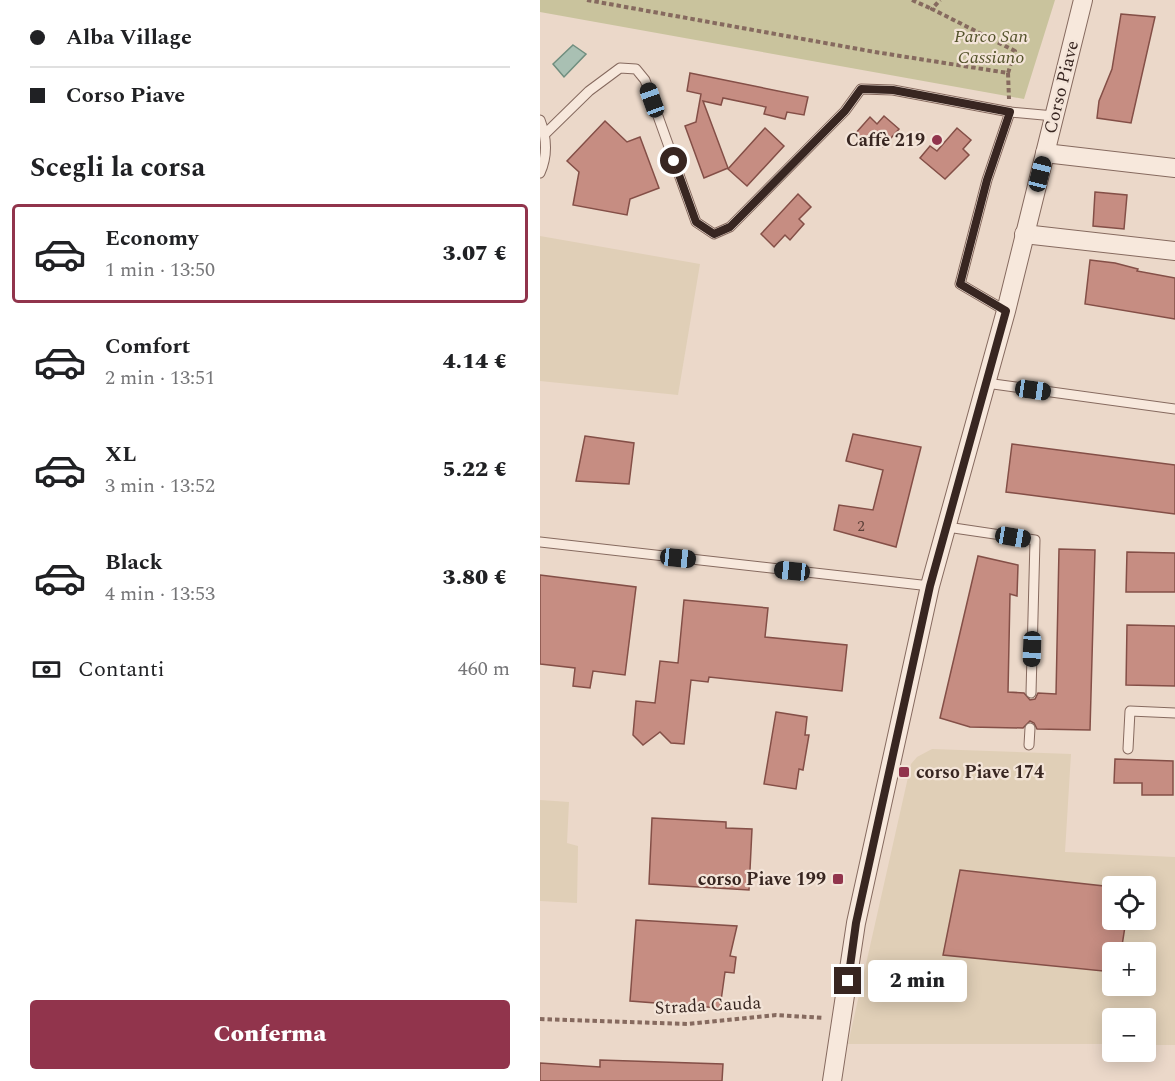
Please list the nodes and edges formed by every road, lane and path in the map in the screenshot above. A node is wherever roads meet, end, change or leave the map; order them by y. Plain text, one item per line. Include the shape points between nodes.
1 (587, 0) edge
2 (912, 0) edge
3 (940, 0) edge
4 (1083, 0) edge
5 (932, 9) junction
6 (1008, 73) junction
7 (1010, 112) junction
8 (1054, 116) junction
9 (540, 120) edge
10 (545, 134) junction
11 (1045, 153) junction
12 (1175, 168) edge
13 (540, 173) edge
14 (1024, 234) junction
15 (1175, 251) edge
16 (1006, 311) junction
17 (986, 383) junction
18 (1175, 409) edge
19 (947, 527) junction
20 (540, 542) edge
21 (930, 586) junction
22 (1031, 693) dead end
23 (1175, 713) edge
24 (1030, 728) dead end
25 (1029, 745) dead end
26 (1128, 749) dead end
27 (540, 1019) edge
28 (842, 1020) junction
29 (832, 1081) edge

1 - 6 path
2 - 5 path
3 - 5 path
4 - 8 street, Corso Piave
5 - 6 path via 1015,51
6 - 7 path
7 - 8 lane
7 - 10 lane via 893,90 861,89 845,111 730,227 714,234 696,222 645,80 636,69 620,68 589,91
7 - 16 lane via 987,180 960,284
8 - 11 street, Corso Piave
9 - 10 lane
10 - 13 lane via 547,153
11 - 12 street
11 - 14 street, Corso Piave
14 - 15 street
14 - 16 street, Corso Piave
16 - 17 street, Corso Piave
17 - 18 lane
17 - 19 street, Corso Piave
19 - 21 street, Corso Piave
19 - 22 lane via 1035,540
20 - 21 lane
21 - 28 street, Corso Piave via 856,923
23 - 26 lane via 1130,711
24 - 25 lane
27 - 28 path, Strada Cauda via 688,1024 776,1015
28 - 29 street, Corso Piave

